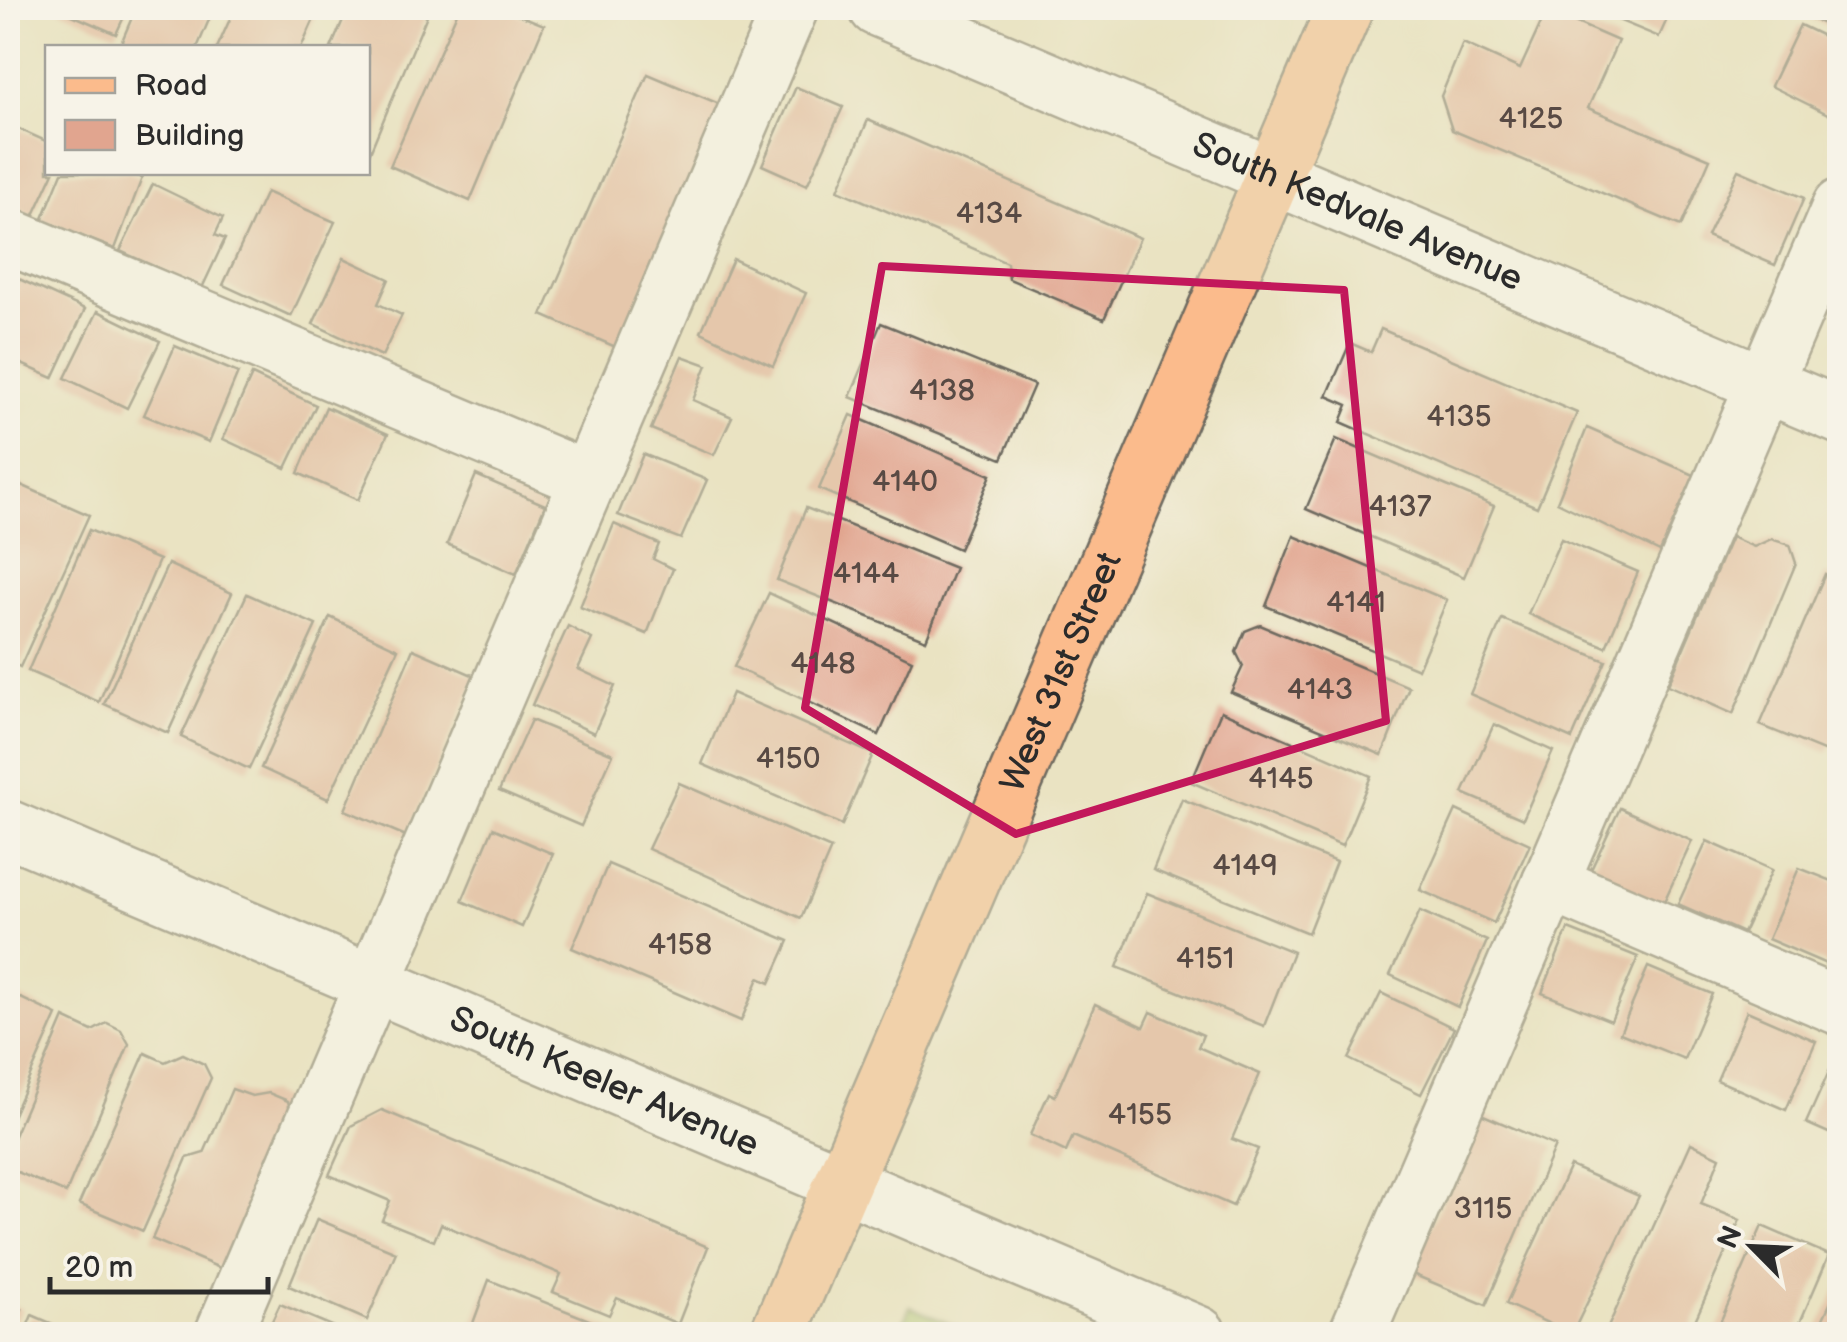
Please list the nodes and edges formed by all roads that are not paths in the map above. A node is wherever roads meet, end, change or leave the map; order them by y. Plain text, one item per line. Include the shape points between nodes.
1 (790, 8) edge
2 (876, 8) edge
3 (1345, 8) edge
4 (1272, 176) junction
5 (1840, 206) edge
6 (8, 236) edge
7 (1763, 384) junction
8 (1840, 416) edge
9 (588, 480) junction
10 (8, 828) edge
11 (1550, 883) junction
12 (374, 981) junction
13 (1840, 1007) edge
14 (843, 1183) junction
15 (223, 1334) edge
16 (778, 1334) edge
17 (1198, 1334) edge
18 (1357, 1334) edge

1 - 9 street
2 - 4 street, South Kedvale Avenue
3 - 4 main road, West 31st Street
4 - 7 street, South Kedvale Avenue
4 - 14 main road, West 31st Street
5 - 7 street
6 - 9 street
7 - 8 street, South Kedvale Avenue
7 - 11 street
9 - 12 street
10 - 12 street, South Keeler Avenue
11 - 13 street
11 - 18 street
12 - 14 street, South Keeler Avenue
12 - 15 street
14 - 16 main road, West 31st Street
14 - 17 street, South Keeler Avenue

